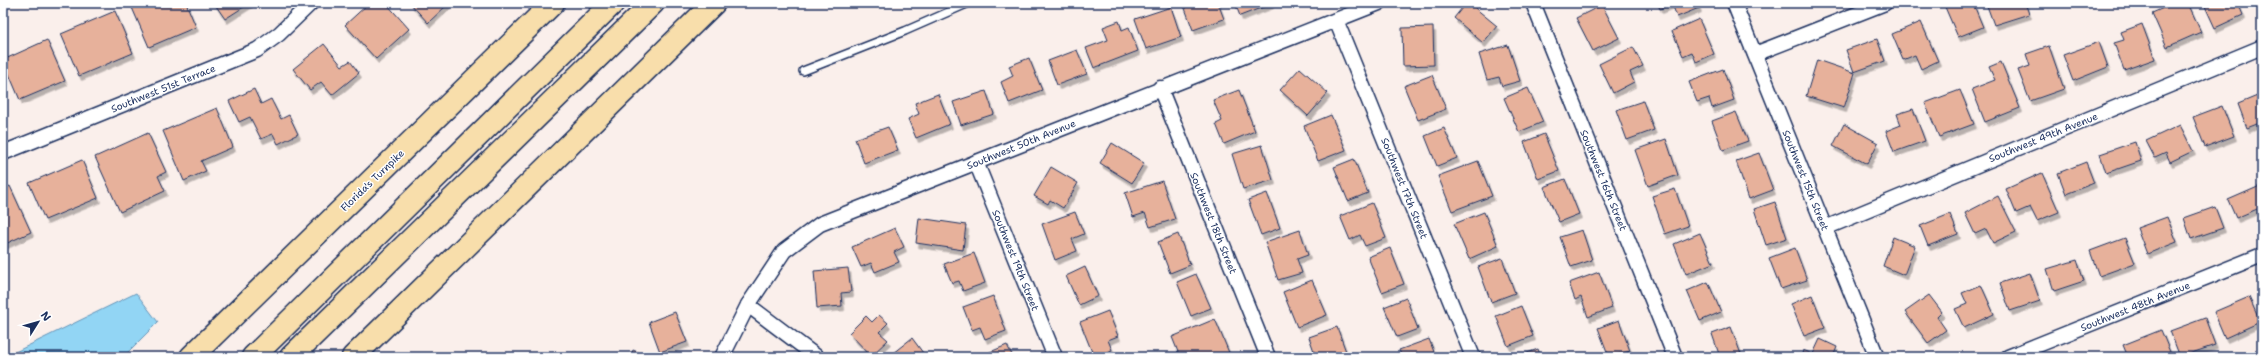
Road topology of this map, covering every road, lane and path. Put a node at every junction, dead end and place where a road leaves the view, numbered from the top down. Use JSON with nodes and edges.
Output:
{"nodes":[{"id":1,"x":311,"y":3,"type":"edge"},
{"id":2,"x":553,"y":3,"type":"edge"},
{"id":3,"x":613,"y":3,"type":"edge"},
{"id":4,"x":653,"y":3,"type":"edge"},
{"id":5,"x":714,"y":3,"type":"edge"},
{"id":6,"x":969,"y":3,"type":"edge"},
{"id":7,"x":1379,"y":3,"type":"edge"},
{"id":8,"x":1533,"y":3,"type":"edge"},
{"id":9,"x":1734,"y":3,"type":"edge"},
{"id":10,"x":1885,"y":3,"type":"edge"},
{"id":11,"x":1336,"y":20,"type":"junction"},
{"id":12,"x":2262,"y":47,"type":"edge"},
{"id":13,"x":1755,"y":54,"type":"junction"},
{"id":14,"x":803,"y":71,"type":"dead end"},
{"id":15,"x":1160,"y":88,"type":"junction"},
{"id":16,"x":3,"y":153,"type":"edge"},
{"id":17,"x":976,"y":162,"type":"junction"},
{"id":18,"x":1825,"y":228,"type":"junction"},
{"id":19,"x":2262,"y":255,"type":"edge"},
{"id":20,"x":748,"y":305,"type":"junction"},
{"id":21,"x":191,"y":357,"type":"edge"},
{"id":22,"x":253,"y":357,"type":"edge"},
{"id":23,"x":291,"y":357,"type":"edge"},
{"id":24,"x":353,"y":357,"type":"edge"},
{"id":25,"x":722,"y":357,"type":"edge"},
{"id":26,"x":817,"y":357,"type":"edge"},
{"id":27,"x":1055,"y":357,"type":"edge"},
{"id":28,"x":1268,"y":357,"type":"edge"},
{"id":29,"x":1473,"y":357,"type":"edge"},
{"id":30,"x":1675,"y":357,"type":"edge"},
{"id":31,"x":1877,"y":357,"type":"edge"},
{"id":32,"x":2008,"y":357,"type":"edge"}],
"edges":[{"from":1,"to":16,"type":"street","name":"Southwest 51st Terrace"},
{"from":2,"to":21,"type":"highway","name":"Florida's Turnpike"},
{"from":3,"to":22,"type":"highway"},
{"from":4,"to":23,"type":"highway"},
{"from":5,"to":24,"type":"highway"},
{"from":6,"to":14,"type":"lane"},
{"from":7,"to":11,"type":"street","name":"Southwest 50th Avenue"},
{"from":8,"to":30,"type":"street","name":"Southwest 16th Street"},
{"from":9,"to":13,"type":"street","name":"Southwest 15th Street"},
{"from":10,"to":13,"type":"street"},
{"from":11,"to":15,"type":"street","name":"Southwest 50th Avenue"},
{"from":11,"to":29,"type":"street","name":"Southwest 17th Street"},
{"from":12,"to":18,"type":"street","name":"Southwest 49th Avenue"},
{"from":13,"to":18,"type":"street","name":"Southwest 15th Street"},
{"from":15,"to":17,"type":"street","name":"Southwest 50th Avenue"},
{"from":15,"to":28,"type":"street","name":"Southwest 18th Street"},
{"from":17,"to":20,"type":"street","name":"Southwest 50th Avenue"},
{"from":17,"to":27,"type":"street","name":"Southwest 19th Street"},
{"from":18,"to":31,"type":"street","name":"Southwest 15th Street"},
{"from":19,"to":32,"type":"street","name":"Southwest 48th Avenue"},
{"from":20,"to":25,"type":"street","name":"Southwest 50th Avenue"},
{"from":20,"to":26,"type":"street"}]}
